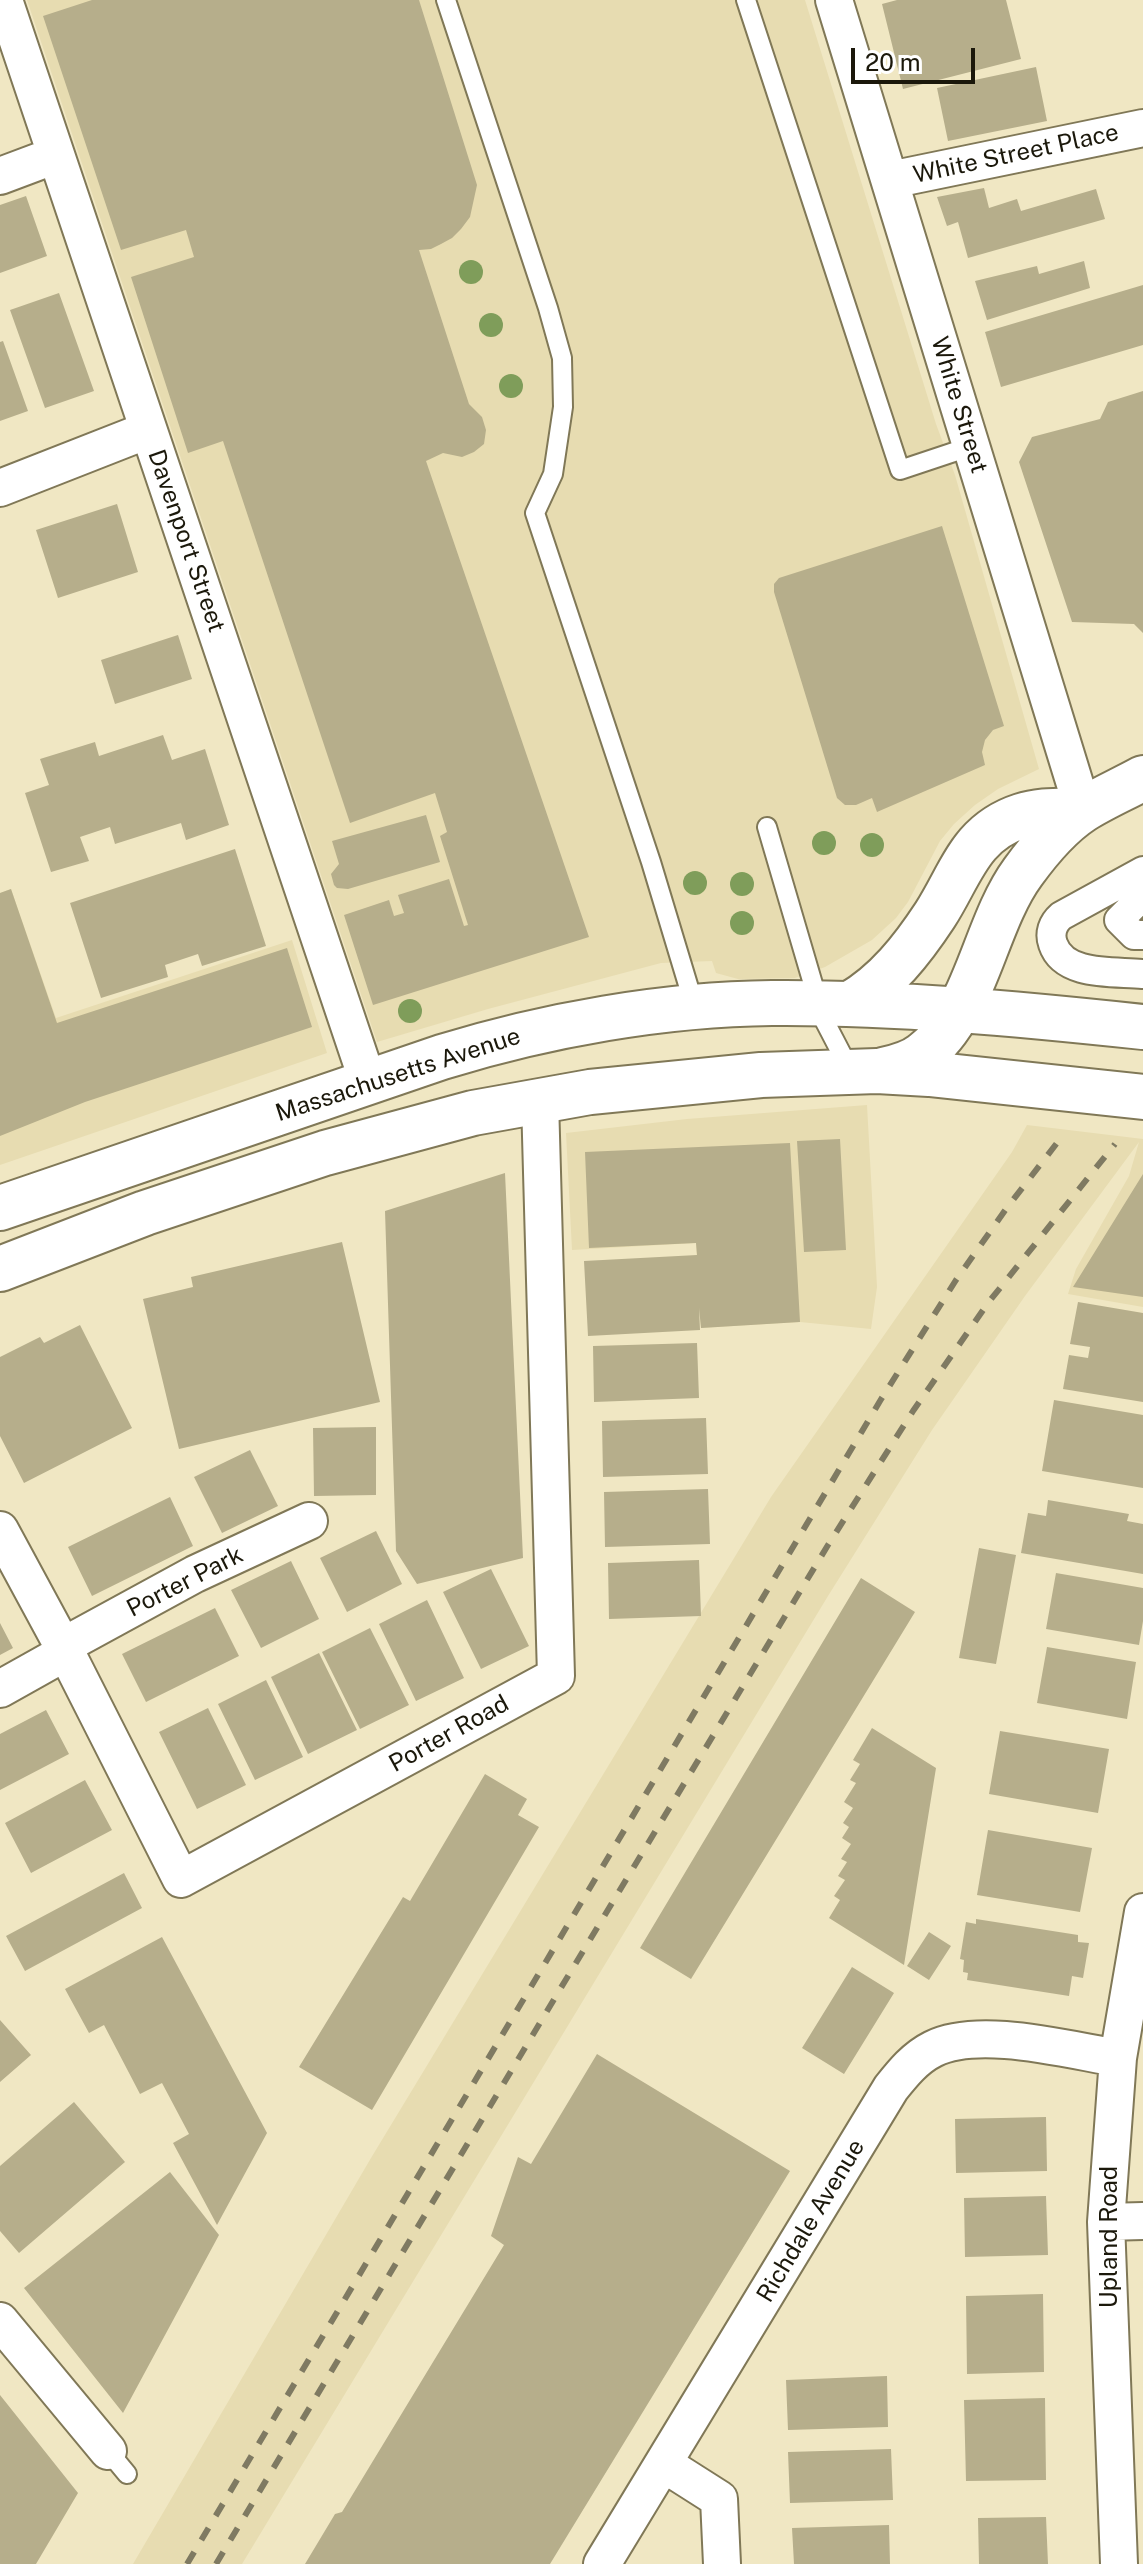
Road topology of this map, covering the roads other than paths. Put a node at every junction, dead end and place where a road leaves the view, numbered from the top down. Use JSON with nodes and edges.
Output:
{"nodes":[{"id":1,"x":4,"y":0,"type":"edge"},
{"id":2,"x":446,"y":0,"type":"edge"},
{"id":3,"x":746,"y":0,"type":"edge"},
{"id":4,"x":834,"y":0,"type":"edge"},
{"id":5,"x":1143,"y":128,"type":"edge"},
{"id":6,"x":56,"y":155,"type":"junction"},
{"id":7,"x":0,"y":176,"type":"edge"},
{"id":8,"x":890,"y":180,"type":"junction"},
{"id":9,"x":148,"y":430,"type":"junction"},
{"id":10,"x":970,"y":438,"type":"junction"},
{"id":11,"x":0,"y":488,"type":"edge"},
{"id":12,"x":1143,"y":778,"type":"edge"},
{"id":13,"x":1083,"y":810,"type":"junction"},
{"id":14,"x":767,"y":827,"type":"dead end"},
{"id":15,"x":1143,"y":871,"type":"edge"},
{"id":16,"x":1143,"y":896,"type":"edge"},
{"id":17,"x":1143,"y":935,"type":"edge"},
{"id":18,"x":1143,"y":974,"type":"edge"},
{"id":19,"x":834,"y":1004,"type":"junction"},
{"id":20,"x":695,"y":1008,"type":"junction"},
{"id":21,"x":959,"y":1009,"type":"junction"},
{"id":22,"x":1143,"y":1027,"type":"edge"},
{"id":23,"x":864,"y":1071,"type":"junction"},
{"id":24,"x":368,"y":1082,"type":"junction"},
{"id":25,"x":1143,"y":1097,"type":"edge"},
{"id":26,"x":540,"y":1100,"type":"junction"},
{"id":27,"x":0,"y":1208,"type":"edge"},
{"id":28,"x":0,"y":1269,"type":"edge"},
{"id":29,"x":309,"y":1521,"type":"dead end"},
{"id":30,"x":0,"y":1530,"type":"edge"},
{"id":31,"x":64,"y":1649,"type":"junction"},
{"id":32,"x":0,"y":1689,"type":"edge"},
{"id":33,"x":1143,"y":1912,"type":"edge"},
{"id":34,"x":1118,"y":2058,"type":"junction"},
{"id":35,"x":1143,"y":2221,"type":"edge"},
{"id":36,"x":1106,"y":2222,"type":"junction"},
{"id":37,"x":0,"y":2321,"type":"edge"},
{"id":38,"x":118,"y":2463,"type":"dead end"},
{"id":39,"x":664,"y":2464,"type":"junction"},
{"id":40,"x":602,"y":2564,"type":"edge"},
{"id":41,"x":722,"y":2564,"type":"edge"},
{"id":42,"x":1119,"y":2564,"type":"edge"}],
"edges":[{"from":1,"to":6,"type":"street","name":"Davenport Street"},
{"from":2,"to":20,"type":"lane"},
{"from":3,"to":10,"type":"lane"},
{"from":4,"to":8,"type":"street","name":"White Street"},
{"from":5,"to":8,"type":"street","name":"White Street Place"},
{"from":6,"to":7,"type":"street"},
{"from":6,"to":9,"type":"street","name":"Davenport Street"},
{"from":8,"to":10,"type":"street","name":"White Street"},
{"from":9,"to":11,"type":"street"},
{"from":9,"to":24,"type":"street","name":"Davenport Street"},
{"from":10,"to":13,"type":"street","name":"White Street"},
{"from":12,"to":13,"type":"main road"},
{"from":13,"to":19,"type":"main road"},
{"from":13,"to":21,"type":"main road"},
{"from":14,"to":19,"type":"lane"},
{"from":15,"to":18,"type":"street"},
{"from":16,"to":17,"type":"street"},
{"from":19,"to":20,"type":"main road","name":"Massachusetts Avenue"},
{"from":19,"to":21,"type":"main road","name":"Massachusetts Avenue"},
{"from":19,"to":23,"type":"lane"},
{"from":20,"to":24,"type":"main road","name":"Massachusetts Avenue"},
{"from":21,"to":22,"type":"main road","name":"Massachusetts Avenue"},
{"from":21,"to":23,"type":"main road"},
{"from":23,"to":25,"type":"main road"},
{"from":23,"to":26,"type":"main road"},
{"from":24,"to":27,"type":"main road","name":"Massachusetts Avenue"},
{"from":26,"to":28,"type":"main road"},
{"from":26,"to":31,"type":"street","name":"Porter Road"},
{"from":29,"to":31,"type":"street","name":"Porter Park"},
{"from":30,"to":31,"type":"street","name":"Porter Road"},
{"from":31,"to":32,"type":"street","name":"Porter Park"},
{"from":33,"to":34,"type":"street","name":"Upland Road"},
{"from":34,"to":36,"type":"street","name":"Upland Road"},
{"from":34,"to":39,"type":"street","name":"Richdale Avenue"},
{"from":35,"to":36,"type":"street"},
{"from":36,"to":42,"type":"street","name":"Upland Road"},
{"from":37,"to":38,"type":"street"},
{"from":39,"to":40,"type":"street","name":"Richdale Avenue"},
{"from":39,"to":41,"type":"street"}]}
